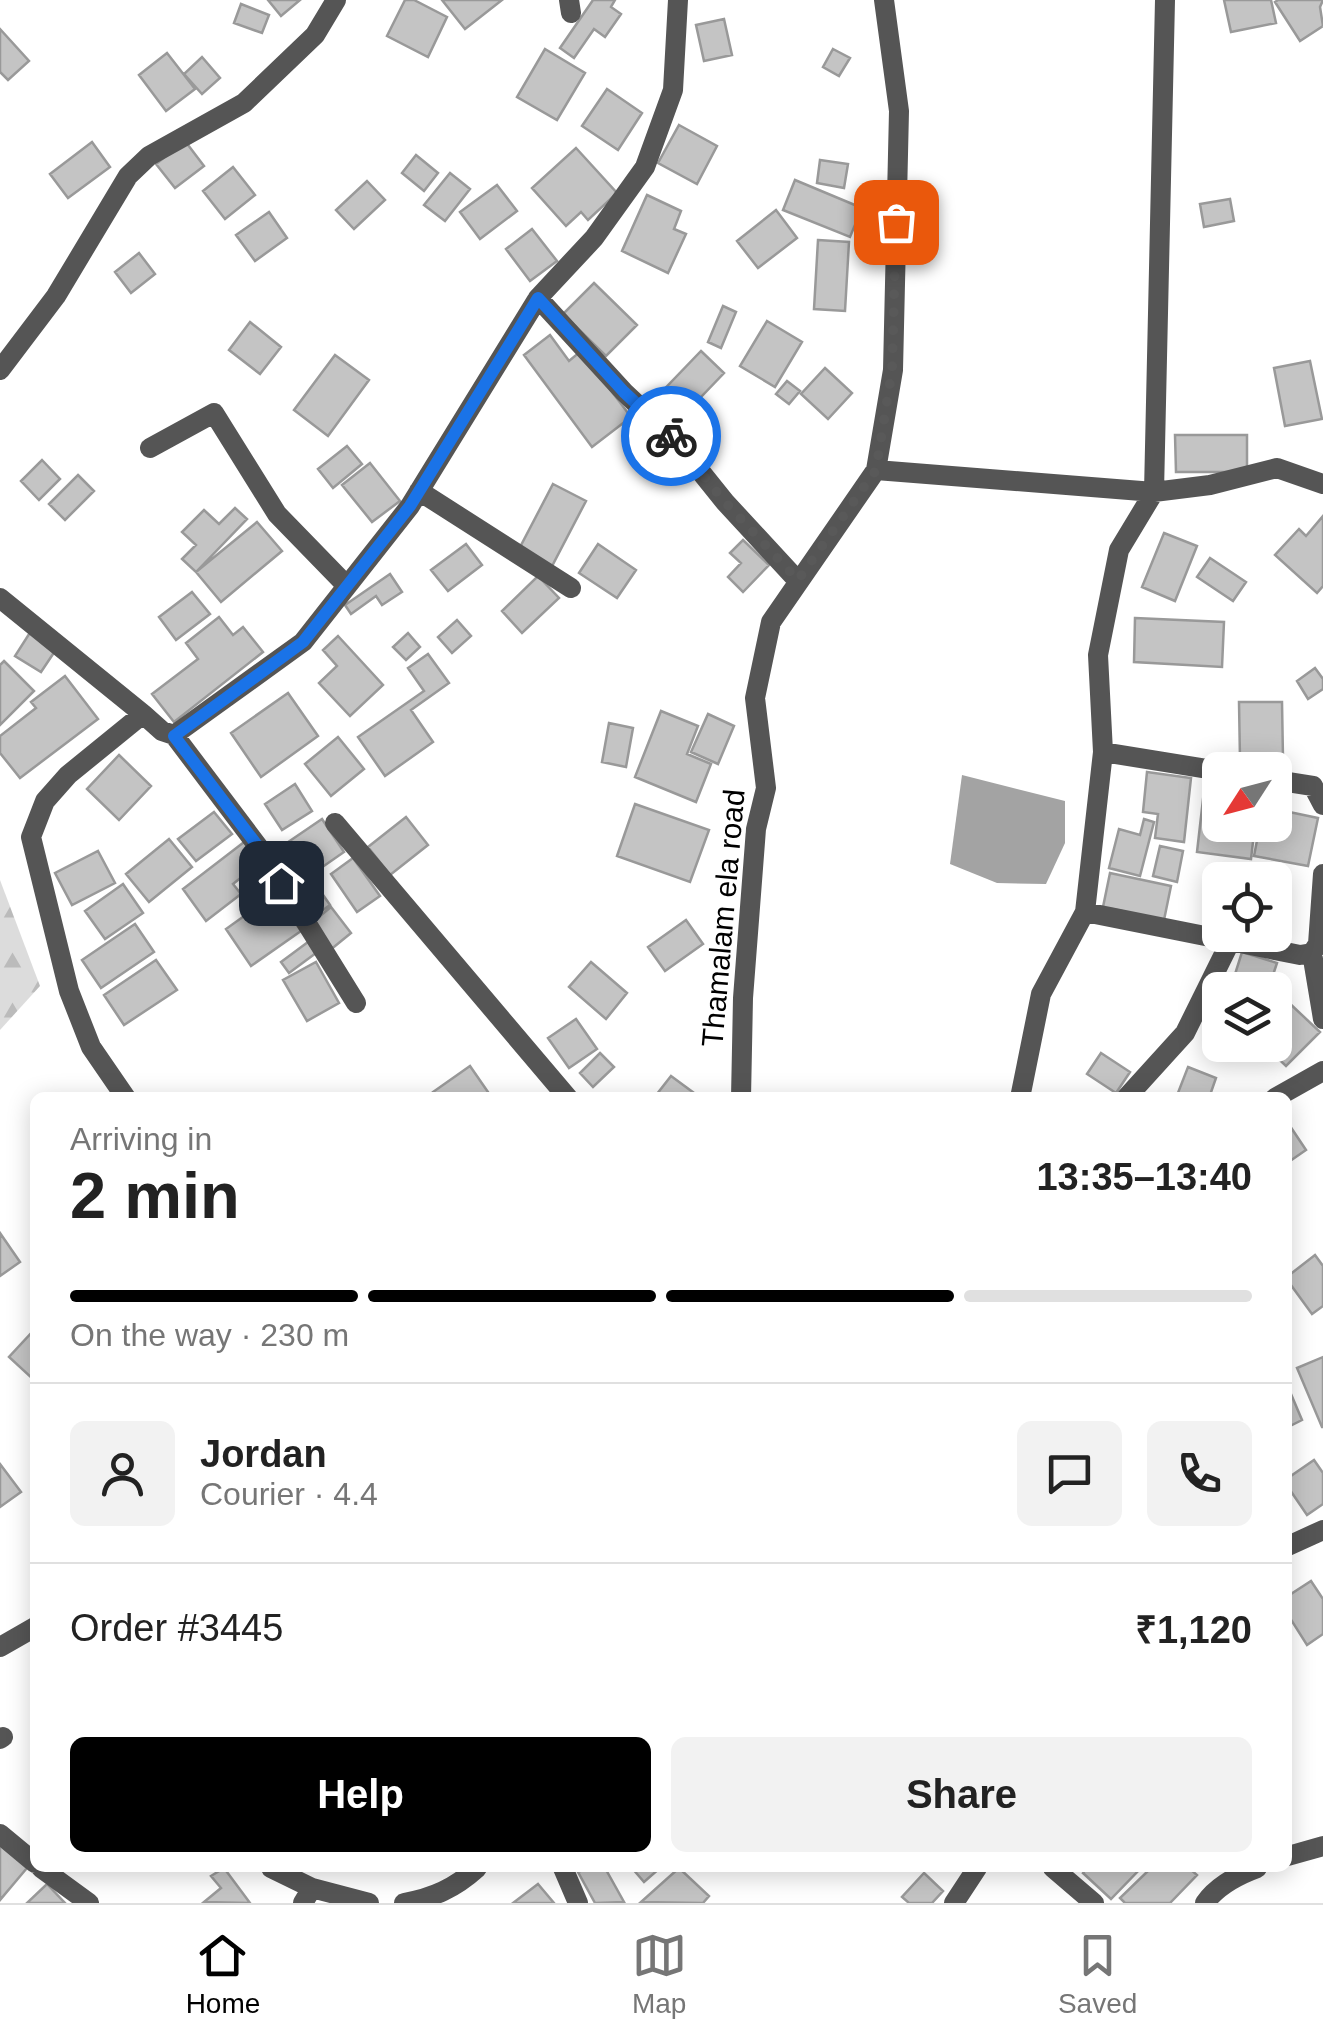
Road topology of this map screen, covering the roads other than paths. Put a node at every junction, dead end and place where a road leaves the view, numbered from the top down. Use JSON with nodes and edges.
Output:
{"nodes":[{"id":1,"x":336,"y":0,"type":"edge"},
{"id":2,"x":678,"y":0,"type":"edge"},
{"id":3,"x":884,"y":0,"type":"edge"},
{"id":4,"x":1165,"y":0,"type":"edge"},
{"id":5,"x":538,"y":298,"type":"junction"},
{"id":6,"x":0,"y":370,"type":"edge"},
{"id":7,"x":150,"y":448,"type":"dead end"},
{"id":8,"x":876,"y":470,"type":"junction"},
{"id":9,"x":1323,"y":484,"type":"edge"},
{"id":10,"x":419,"y":491,"type":"junction"},
{"id":11,"x":1154,"y":492,"type":"junction"},
{"id":12,"x":798,"y":580,"type":"junction"},
{"id":13,"x":346,"y":585,"type":"junction"},
{"id":14,"x":570,"y":588,"type":"dead end"},
{"id":15,"x":0,"y":598,"type":"edge"},
{"id":16,"x":143,"y":714,"type":"junction"},
{"id":17,"x":174,"y":736,"type":"junction"},
{"id":18,"x":1103,"y":752,"type":"junction"},
{"id":19,"x":1202,"y":768,"type":"edge"},
{"id":20,"x":1292,"y":783,"type":"edge"},
{"id":21,"x":1323,"y":806,"type":"edge"},
{"id":22,"x":335,"y":823,"type":"dead end"},
{"id":23,"x":1323,"y":874,"type":"edge"},
{"id":24,"x":1084,"y":912,"type":"junction"},
{"id":25,"x":1202,"y":934,"type":"edge"},
{"id":26,"x":1225,"y":952,"type":"edge"},
{"id":27,"x":1286,"y":952,"type":"edge"},
{"id":28,"x":1312,"y":953,"type":"junction"},
{"id":29,"x":356,"y":1004,"type":"dead end"},
{"id":30,"x":1323,"y":1020,"type":"edge"},
{"id":31,"x":1323,"y":1071,"type":"edge"},
{"id":32,"x":122,"y":1092,"type":"edge"},
{"id":33,"x":563,"y":1092,"type":"edge"},
{"id":34,"x":741,"y":1092,"type":"edge"},
{"id":35,"x":1021,"y":1092,"type":"edge"},
{"id":36,"x":1132,"y":1092,"type":"edge"},
{"id":37,"x":1286,"y":1092,"type":"edge"},
{"id":38,"x":1323,"y":1530,"type":"edge"},
{"id":39,"x":1292,"y":1544,"type":"edge"},
{"id":40,"x":30,"y":1630,"type":"edge"},
{"id":41,"x":0,"y":1648,"type":"edge"},
{"id":42,"x":0,"y":1834,"type":"edge"},
{"id":43,"x":1323,"y":1846,"type":"edge"},
{"id":44,"x":1292,"y":1855,"type":"edge"},
{"id":45,"x":30,"y":1858,"type":"edge"},
{"id":46,"x":48,"y":1872,"type":"edge"},
{"id":47,"x":276,"y":1872,"type":"edge"},
{"id":48,"x":472,"y":1872,"type":"edge"},
{"id":49,"x":565,"y":1872,"type":"edge"},
{"id":50,"x":974,"y":1872,"type":"edge"},
{"id":51,"x":1058,"y":1872,"type":"edge"},
{"id":52,"x":1246,"y":1872,"type":"edge"},
{"id":53,"x":308,"y":1895,"type":"edge"},
{"id":54,"x":90,"y":1903,"type":"edge"},
{"id":55,"x":369,"y":1903,"type":"edge"},
{"id":56,"x":404,"y":1903,"type":"edge"},
{"id":57,"x":578,"y":1903,"type":"edge"},
{"id":58,"x":954,"y":1903,"type":"edge"},
{"id":59,"x":1094,"y":1903,"type":"edge"},
{"id":60,"x":1205,"y":1903,"type":"edge"}],
"edges":[{"from":1,"to":6,"type":"street"},
{"from":2,"to":5,"type":"street"},
{"from":3,"to":8,"type":"street","name":"Thamalam ela road"},
{"from":4,"to":11,"type":"street"},
{"from":5,"to":10,"type":"street"},
{"from":5,"to":12,"type":"street"},
{"from":7,"to":13,"type":"street"},
{"from":8,"to":11,"type":"street"},
{"from":8,"to":12,"type":"street","name":"Thamalam ela road"},
{"from":9,"to":11,"type":"street"},
{"from":10,"to":13,"type":"street"},
{"from":10,"to":14,"type":"street"},
{"from":11,"to":18,"type":"street"},
{"from":12,"to":34,"type":"street","name":"Thamalam ela road"},
{"from":13,"to":17,"type":"street"},
{"from":15,"to":16,"type":"street"},
{"from":16,"to":17,"type":"street"},
{"from":16,"to":32,"type":"street"},
{"from":17,"to":29,"type":"street"},
{"from":18,"to":19,"type":"street"},
{"from":18,"to":24,"type":"street"},
{"from":20,"to":21,"type":"street"},
{"from":22,"to":33,"type":"street"},
{"from":23,"to":28,"type":"street"},
{"from":24,"to":25,"type":"street"},
{"from":24,"to":35,"type":"street"},
{"from":26,"to":36,"type":"street"},
{"from":27,"to":28,"type":"street"},
{"from":28,"to":30,"type":"street"},
{"from":31,"to":37,"type":"street"},
{"from":38,"to":39,"type":"street"},
{"from":40,"to":41,"type":"street"},
{"from":42,"to":45,"type":"street"},
{"from":43,"to":44,"type":"street"},
{"from":46,"to":54,"type":"street"},
{"from":47,"to":53,"type":"street"},
{"from":48,"to":56,"type":"street"},
{"from":49,"to":57,"type":"street"},
{"from":50,"to":58,"type":"street"},
{"from":51,"to":59,"type":"street"},
{"from":52,"to":60,"type":"street"},
{"from":53,"to":55,"type":"street"}]}
